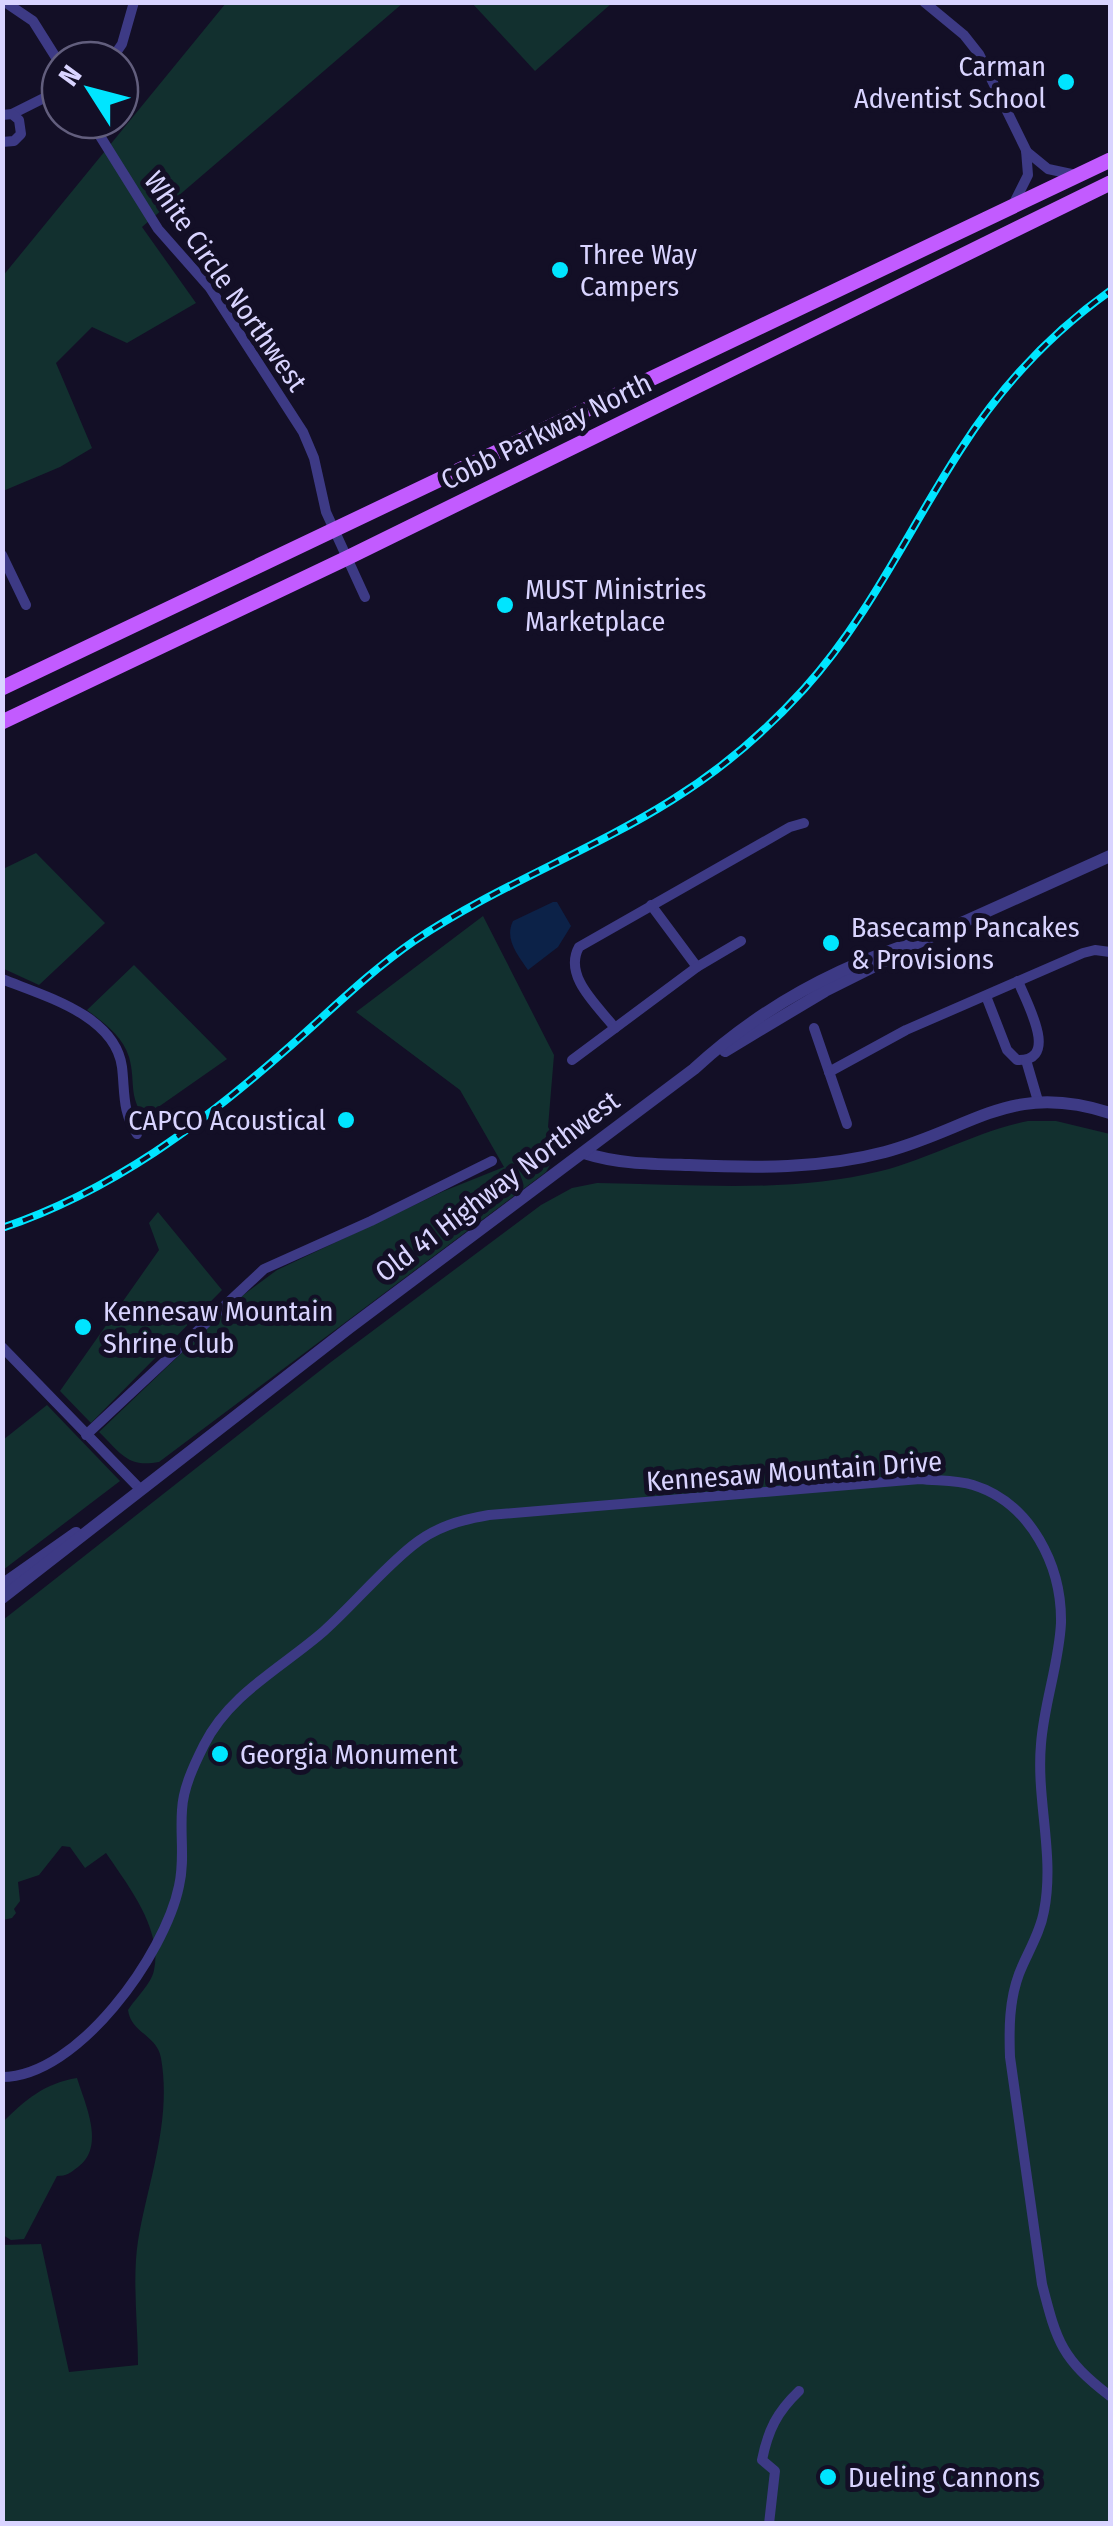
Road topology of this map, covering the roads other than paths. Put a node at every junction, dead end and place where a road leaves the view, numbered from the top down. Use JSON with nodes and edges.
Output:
{"nodes":[{"id":1,"x":5,"y":2,"type":"edge"},
{"id":2,"x":134,"y":2,"type":"edge"},
{"id":3,"x":924,"y":2,"type":"edge"},
{"id":4,"x":45,"y":40,"type":"edge"},
{"id":5,"x":123,"y":40,"type":"edge"},
{"id":6,"x":40,"y":99,"type":"edge"},
{"id":7,"x":7,"y":114,"type":"edge"},
{"id":8,"x":102,"y":140,"type":"edge"},
{"id":9,"x":3,"y":142,"type":"edge"},
{"id":10,"x":1026,"y":150,"type":"junction"},
{"id":11,"x":4,"y":156,"type":"edge"},
{"id":12,"x":1110,"y":160,"type":"edge"},
{"id":13,"x":1080,"y":175,"type":"junction"},
{"id":14,"x":1110,"y":183,"type":"edge"},
{"id":15,"x":1010,"y":209,"type":"junction"},
{"id":16,"x":334,"y":529,"type":"junction"},
{"id":17,"x":2,"y":554,"type":"edge"},
{"id":18,"x":347,"y":558,"type":"junction"},
{"id":19,"x":8,"y":579,"type":"edge"},
{"id":20,"x":364,"y":597,"type":"dead end"},
{"id":21,"x":26,"y":605,"type":"dead end"},
{"id":22,"x":2,"y":688,"type":"edge"},
{"id":23,"x":2,"y":722,"type":"edge"},
{"id":24,"x":804,"y":823,"type":"dead end"},
{"id":25,"x":1110,"y":856,"type":"edge"},
{"id":26,"x":650,"y":905,"type":"junction"},
{"id":27,"x":740,"y":941,"type":"dead end"},
{"id":28,"x":1109,"y":954,"type":"edge"},
{"id":29,"x":697,"y":967,"type":"junction"},
{"id":30,"x":2,"y":979,"type":"edge"},
{"id":31,"x":1018,"y":982,"type":"junction"},
{"id":32,"x":986,"y":996,"type":"junction"},
{"id":33,"x":614,"y":1028,"type":"junction"},
{"id":34,"x":814,"y":1028,"type":"dead end"},
{"id":35,"x":572,"y":1060,"type":"dead end"},
{"id":36,"x":1026,"y":1060,"type":"junction"},
{"id":37,"x":830,"y":1072,"type":"junction"},
{"id":38,"x":1038,"y":1101,"type":"junction"},
{"id":39,"x":1110,"y":1114,"type":"edge"},
{"id":40,"x":847,"y":1124,"type":"dead end"},
{"id":41,"x":136,"y":1134,"type":"dead end"},
{"id":42,"x":584,"y":1153,"type":"junction"},
{"id":43,"x":492,"y":1161,"type":"dead end"},
{"id":44,"x":2,"y":1347,"type":"edge"},
{"id":45,"x":86,"y":1434,"type":"junction"},
{"id":46,"x":140,"y":1490,"type":"junction"},
{"id":47,"x":2,"y":1585,"type":"edge"},
{"id":48,"x":2,"y":1598,"type":"edge"},
{"id":49,"x":2,"y":2077,"type":"edge"},
{"id":50,"x":799,"y":2391,"type":"dead end"},
{"id":51,"x":1110,"y":2396,"type":"edge"},
{"id":52,"x":769,"y":2524,"type":"edge"}],
"edges":[{"from":1,"to":4,"type":"street"},
{"from":2,"to":5,"type":"street"},
{"from":3,"to":10,"type":"street"},
{"from":6,"to":7,"type":"street"},
{"from":7,"to":9,"type":"street"},
{"from":8,"to":16,"type":"street","name":"White Circle Northwest"},
{"from":9,"to":11,"type":"street"},
{"from":10,"to":13,"type":"street"},
{"from":10,"to":15,"type":"street"},
{"from":12,"to":13,"type":"main road","name":"Cobb Parkway North"},
{"from":13,"to":15,"type":"main road","name":"Cobb Parkway North"},
{"from":14,"to":18,"type":"main road","name":"Cobb Parkway North"},
{"from":15,"to":16,"type":"main road","name":"Cobb Parkway North"},
{"from":16,"to":18,"type":"street","name":"White Circle Northwest"},
{"from":16,"to":22,"type":"main road","name":"Cobb Parkway North"},
{"from":17,"to":19,"type":"street"},
{"from":18,"to":20,"type":"street","name":"White Circle Northwest"},
{"from":18,"to":23,"type":"main road","name":"Cobb Parkway North"},
{"from":19,"to":21,"type":"street"},
{"from":24,"to":26,"type":"street"},
{"from":25,"to":42,"type":"street","name":"Old 41 Highway Northwest"},
{"from":26,"to":29,"type":"street"},
{"from":26,"to":33,"type":"street"},
{"from":27,"to":29,"type":"street"},
{"from":28,"to":31,"type":"street"},
{"from":29,"to":33,"type":"street"},
{"from":30,"to":41,"type":"street"},
{"from":31,"to":32,"type":"street"},
{"from":31,"to":36,"type":"street"},
{"from":32,"to":36,"type":"street"},
{"from":32,"to":37,"type":"street"},
{"from":33,"to":35,"type":"street"},
{"from":34,"to":37,"type":"street"},
{"from":36,"to":38,"type":"street"},
{"from":37,"to":40,"type":"street"},
{"from":38,"to":39,"type":"street"},
{"from":38,"to":42,"type":"street"},
{"from":42,"to":46,"type":"street","name":"Old 41 Highway Northwest"},
{"from":43,"to":45,"type":"street"},
{"from":44,"to":45,"type":"street"},
{"from":45,"to":46,"type":"street"},
{"from":46,"to":47,"type":"street","name":"Old 41 Highway Northwest"},
{"from":46,"to":48,"type":"street","name":"Old 41 Highway Northwest"},
{"from":49,"to":51,"type":"street","name":"Kennesaw Mountain Drive"},
{"from":50,"to":52,"type":"street"}]}
